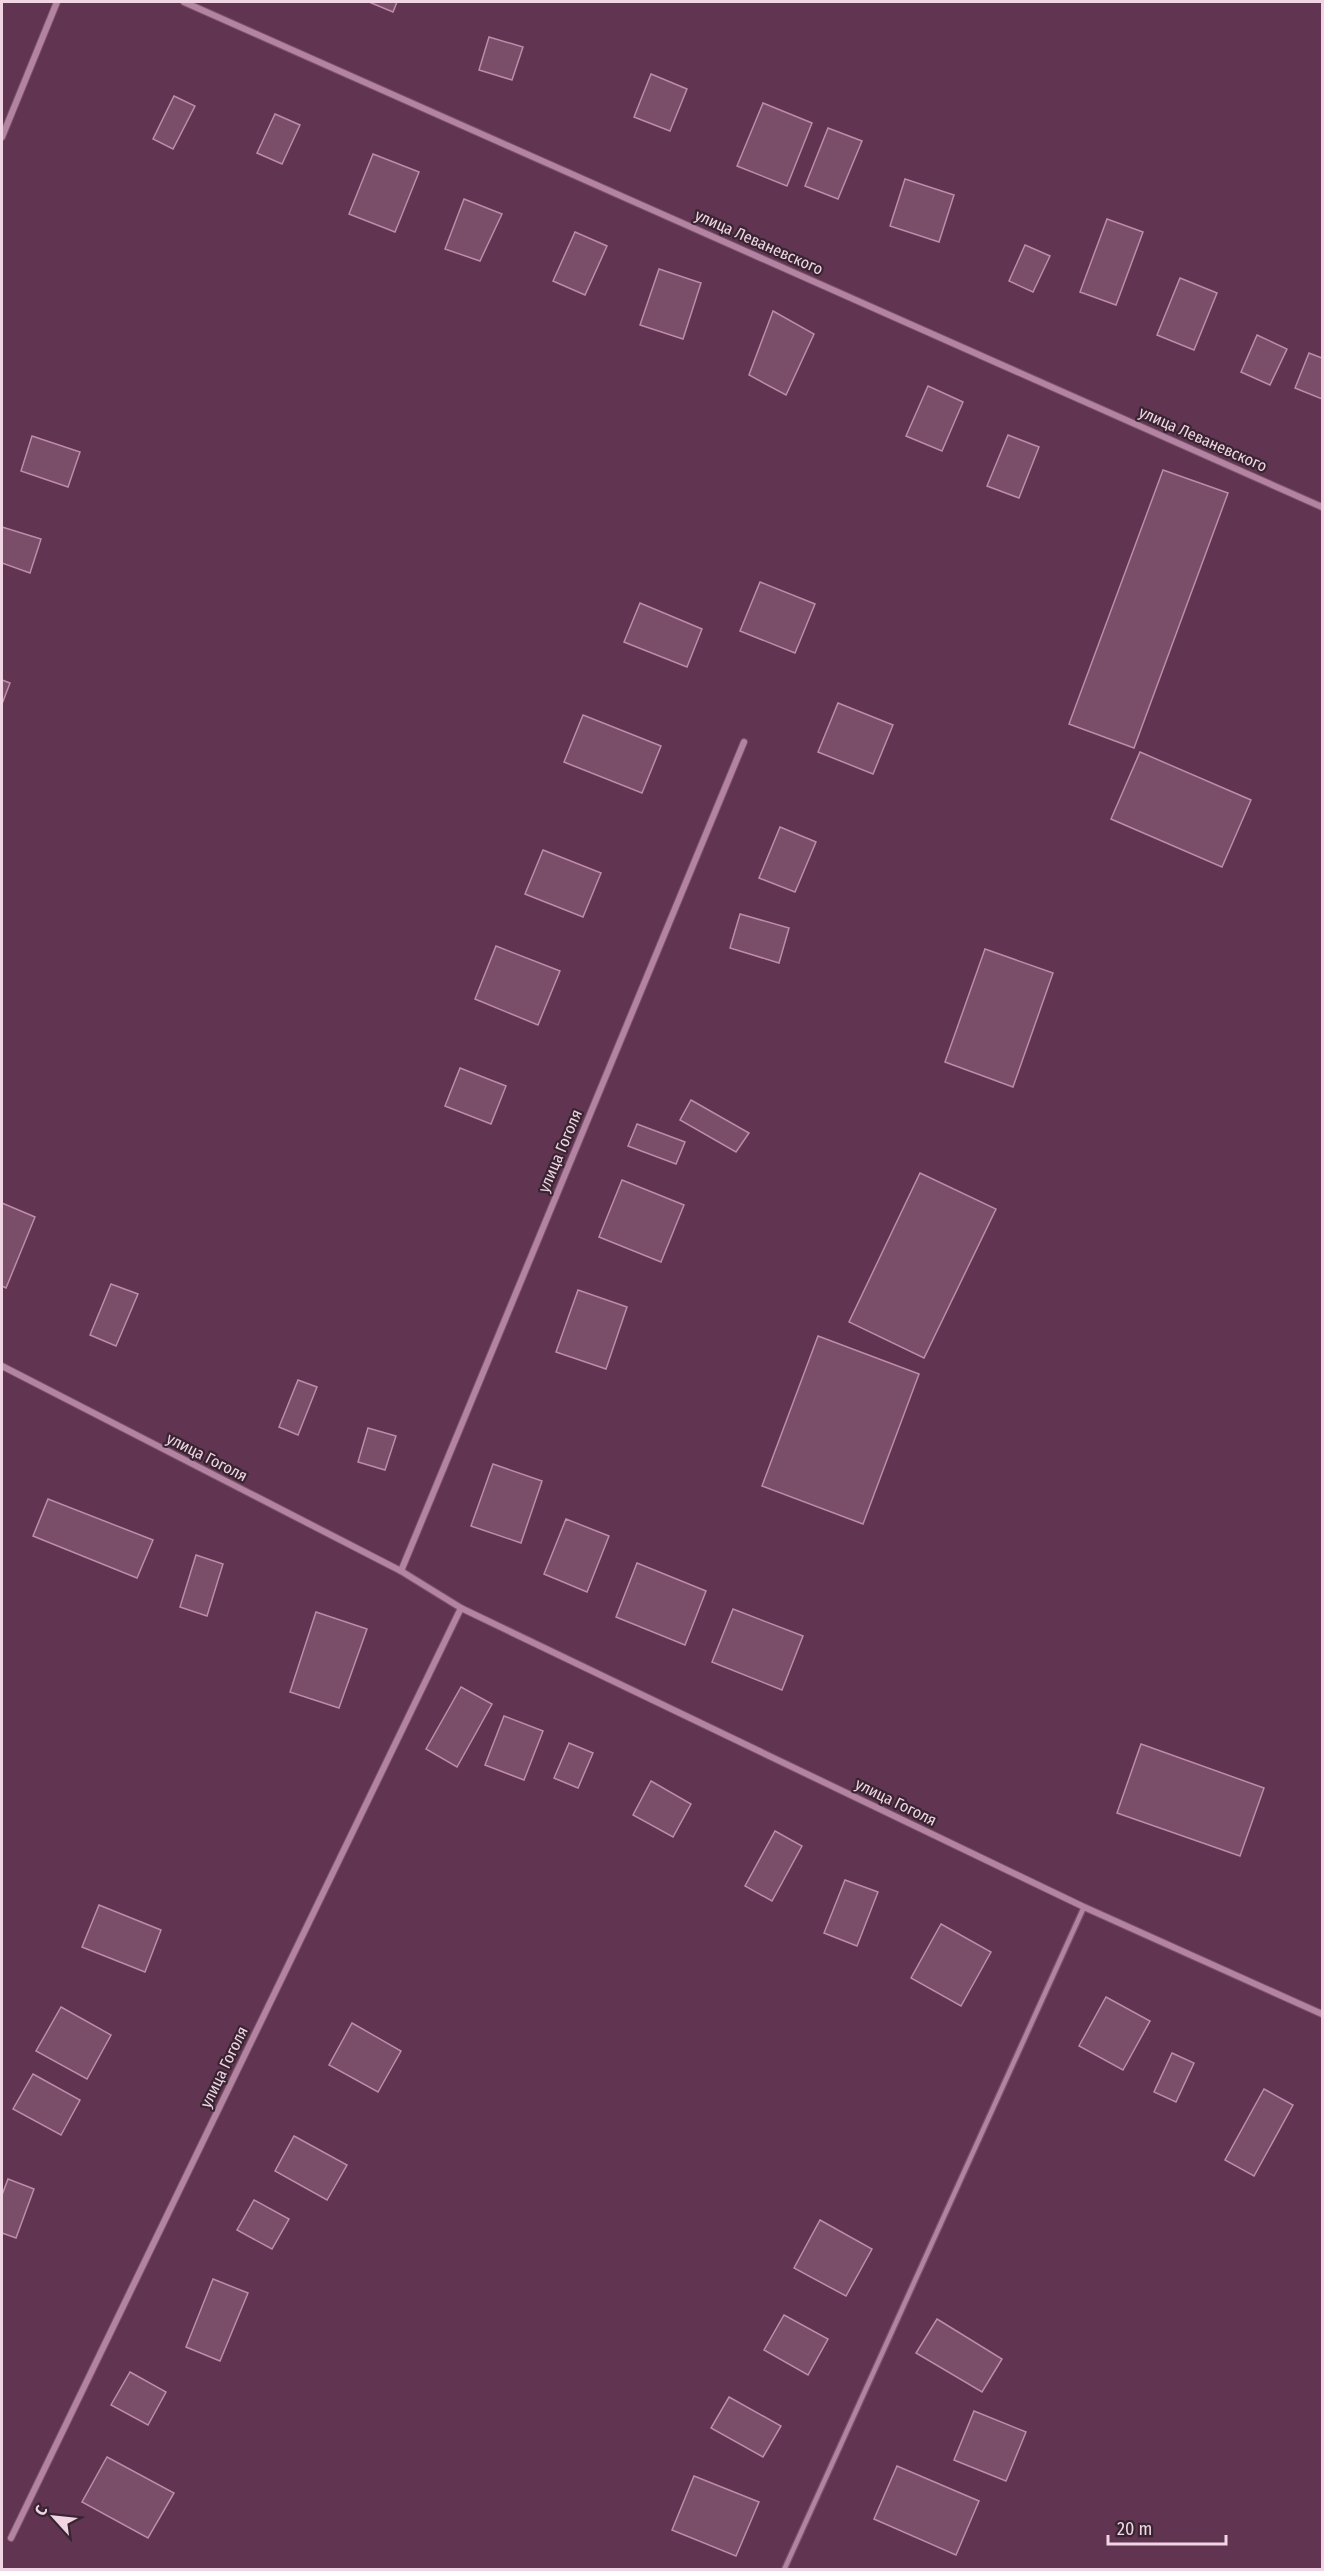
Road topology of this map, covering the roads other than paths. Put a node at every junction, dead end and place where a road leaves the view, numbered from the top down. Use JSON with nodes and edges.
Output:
{"nodes":[{"id":1,"x":57,"y":2,"type":"edge"},
{"id":2,"x":184,"y":2,"type":"edge"},
{"id":3,"x":2,"y":137,"type":"edge"},
{"id":4,"x":1323,"y":507,"type":"edge"},
{"id":5,"x":744,"y":742,"type":"dead end"},
{"id":6,"x":2,"y":1366,"type":"edge"},
{"id":7,"x":400,"y":1571,"type":"junction"},
{"id":8,"x":461,"y":1608,"type":"junction"},
{"id":9,"x":1084,"y":1907,"type":"junction"},
{"id":10,"x":1323,"y":2014,"type":"edge"},
{"id":11,"x":11,"y":2538,"type":"dead end"},
{"id":12,"x":784,"y":2570,"type":"edge"}],
"edges":[{"from":1,"to":3,"type":"street"},
{"from":2,"to":4,"type":"street","name":"улица Леваневского"},
{"from":5,"to":7,"type":"street","name":"улица Гоголя"},
{"from":6,"to":7,"type":"street","name":"улица Гоголя"},
{"from":7,"to":8,"type":"street","name":"улица Гоголя"},
{"from":8,"to":9,"type":"street","name":"улица Гоголя"},
{"from":8,"to":11,"type":"street","name":"улица Гоголя"},
{"from":9,"to":10,"type":"street","name":"улица Гоголя"},
{"from":9,"to":12,"type":"lane"}]}
